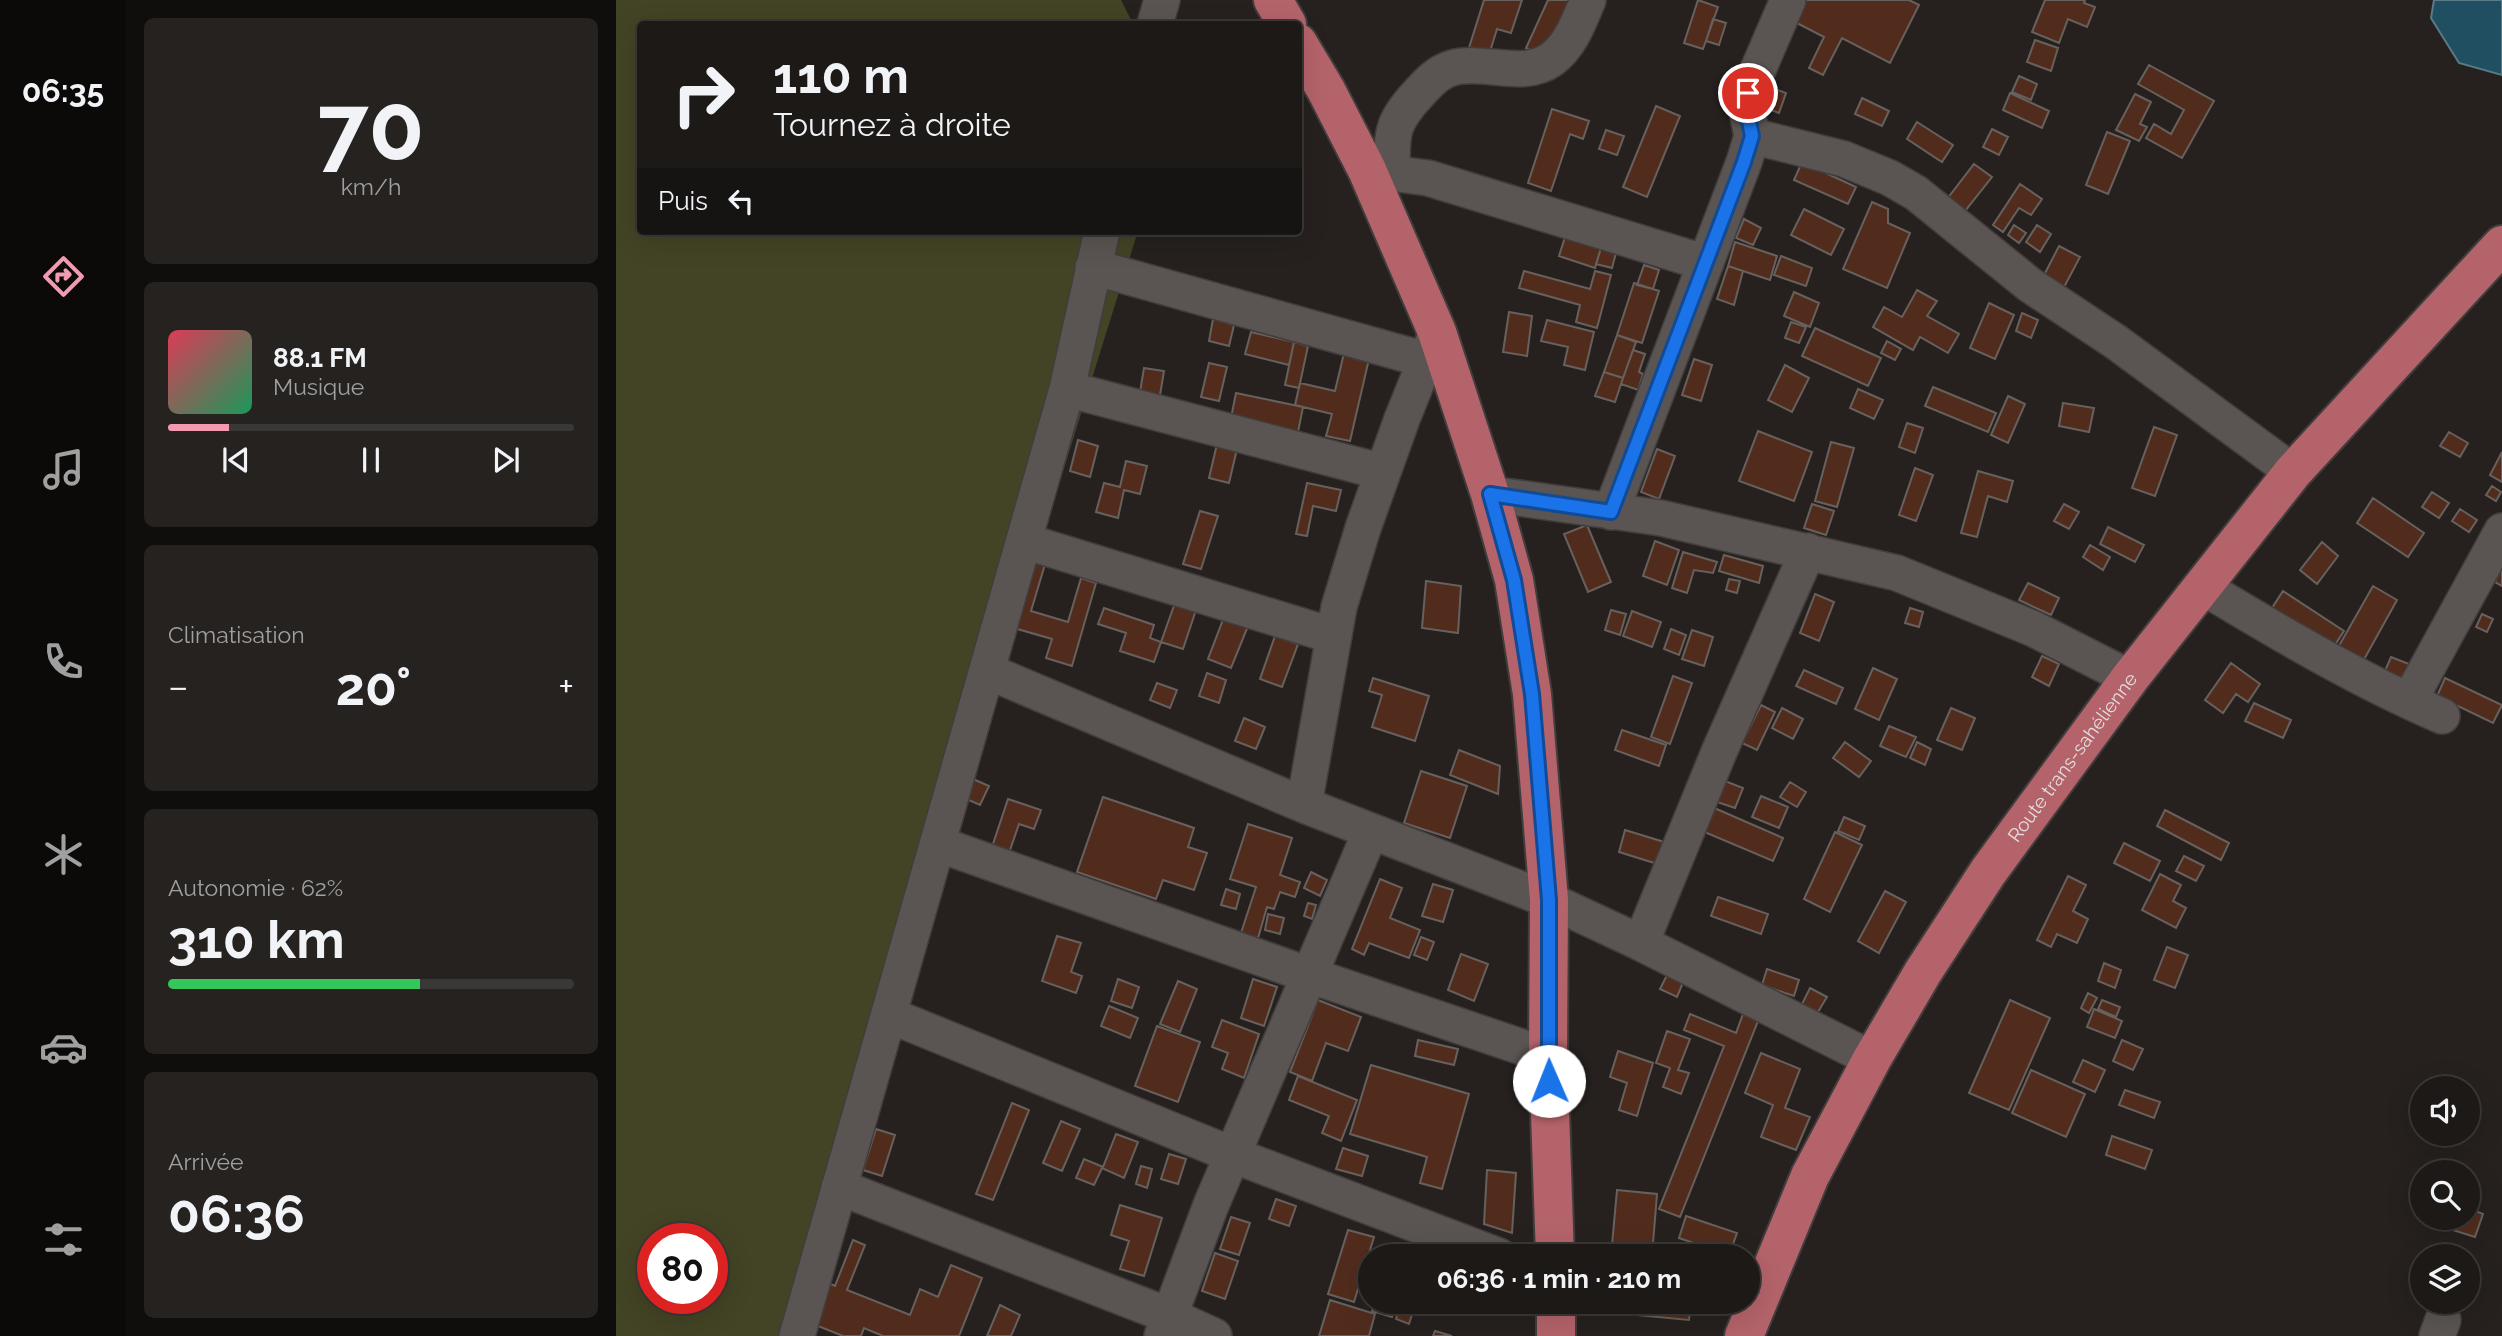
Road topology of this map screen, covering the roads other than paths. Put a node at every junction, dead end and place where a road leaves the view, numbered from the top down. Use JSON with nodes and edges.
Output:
{"nodes":[{"id":1,"x":1162,"y":0,"type":"edge"},
{"id":2,"x":1273,"y":0,"type":"edge"},
{"id":3,"x":1588,"y":0,"type":"edge"},
{"id":4,"x":1788,"y":0,"type":"edge"},
{"id":5,"x":1156,"y":21,"type":"edge"},
{"id":6,"x":1285,"y":21,"type":"edge"},
{"id":7,"x":1302,"y":50,"type":"edge"},
{"id":8,"x":1752,"y":136,"type":"junction"},
{"id":9,"x":1379,"y":171,"type":"junction"},
{"id":10,"x":1101,"y":235,"type":"edge"},
{"id":11,"x":2502,"y":245,"type":"edge"},
{"id":12,"x":1706,"y":263,"type":"junction"},
{"id":13,"x":1093,"y":267,"type":"junction"},
{"id":14,"x":1431,"y":346,"type":"junction"},
{"id":15,"x":1067,"y":389,"type":"junction"},
{"id":16,"x":1383,"y":472,"type":"junction"},
{"id":17,"x":2293,"y":472,"type":"junction"},
{"id":18,"x":1490,"y":494,"type":"junction"},
{"id":19,"x":1611,"y":512,"type":"junction"},
{"id":20,"x":2502,"y":531,"type":"edge"},
{"id":21,"x":1024,"y":541,"type":"junction"},
{"id":22,"x":1808,"y":551,"type":"junction"},
{"id":23,"x":2203,"y":587,"type":"junction"},
{"id":24,"x":1334,"y":636,"type":"junction"},
{"id":25,"x":987,"y":671,"type":"junction"},
{"id":26,"x":2130,"y":678,"type":"junction"},
{"id":27,"x":2409,"y":701,"type":"junction"},
{"id":28,"x":2442,"y":716,"type":"dead end"},
{"id":29,"x":1304,"y":805,"type":"junction"},
{"id":30,"x":1371,"y":831,"type":"junction"},
{"id":31,"x":938,"y":844,"type":"junction"},
{"id":32,"x":1549,"y":900,"type":"junction"},
{"id":33,"x":1641,"y":943,"type":"junction"},
{"id":34,"x":1309,"y":975,"type":"junction"},
{"id":35,"x":889,"y":1015,"type":"junction"},
{"id":36,"x":1548,"y":1056,"type":"junction"},
{"id":37,"x":1872,"y":1059,"type":"junction"},
{"id":38,"x":1233,"y":1155,"type":"junction"},
{"id":39,"x":839,"y":1187,"type":"junction"},
{"id":40,"x":1467,"y":1244,"type":"edge"},
{"id":41,"x":1555,"y":1244,"type":"edge"},
{"id":42,"x":1556,"y":1314,"type":"edge"},
{"id":43,"x":1166,"y":1326,"type":"edge"},
{"id":44,"x":797,"y":1336,"type":"edge"},
{"id":45,"x":1214,"y":1336,"type":"edge"},
{"id":46,"x":1556,"y":1336,"type":"edge"},
{"id":47,"x":1744,"y":1336,"type":"edge"}],
"edges":[{"from":1,"to":5,"type":"street"},
{"from":2,"to":6,"type":"highway"},
{"from":3,"to":9,"type":"street"},
{"from":4,"to":8,"type":"street"},
{"from":7,"to":9,"type":"highway"},
{"from":8,"to":12,"type":"street"},
{"from":8,"to":17,"type":"street"},
{"from":9,"to":12,"type":"street"},
{"from":9,"to":14,"type":"highway"},
{"from":10,"to":13,"type":"street"},
{"from":11,"to":17,"type":"highway","name":"Route trans-sahélienne"},
{"from":12,"to":19,"type":"street"},
{"from":13,"to":14,"type":"street"},
{"from":13,"to":15,"type":"street"},
{"from":14,"to":16,"type":"street"},
{"from":14,"to":18,"type":"highway"},
{"from":15,"to":16,"type":"street"},
{"from":15,"to":21,"type":"street"},
{"from":16,"to":24,"type":"street"},
{"from":17,"to":23,"type":"highway","name":"Route trans-sahélienne"},
{"from":18,"to":19,"type":"street"},
{"from":18,"to":32,"type":"highway"},
{"from":19,"to":22,"type":"street"},
{"from":20,"to":27,"type":"street"},
{"from":21,"to":24,"type":"street"},
{"from":21,"to":25,"type":"street"},
{"from":22,"to":26,"type":"street"},
{"from":22,"to":33,"type":"street"},
{"from":23,"to":26,"type":"highway","name":"Route trans-sahélienne"},
{"from":23,"to":27,"type":"street"},
{"from":24,"to":29,"type":"street"},
{"from":25,"to":29,"type":"street"},
{"from":25,"to":31,"type":"street"},
{"from":26,"to":37,"type":"highway","name":"Route trans-sahélienne"},
{"from":27,"to":28,"type":"street"},
{"from":29,"to":30,"type":"street"},
{"from":30,"to":32,"type":"street"},
{"from":30,"to":34,"type":"street"},
{"from":31,"to":34,"type":"street"},
{"from":31,"to":35,"type":"street"},
{"from":32,"to":33,"type":"street"},
{"from":32,"to":36,"type":"highway"},
{"from":33,"to":37,"type":"street"},
{"from":34,"to":36,"type":"street"},
{"from":34,"to":38,"type":"street"},
{"from":35,"to":38,"type":"street"},
{"from":35,"to":39,"type":"street"},
{"from":36,"to":41,"type":"highway"},
{"from":37,"to":47,"type":"highway","name":"Route trans-sahélienne"},
{"from":38,"to":40,"type":"street"},
{"from":38,"to":43,"type":"street"},
{"from":39,"to":43,"type":"street"},
{"from":39,"to":44,"type":"street"},
{"from":42,"to":46,"type":"highway"},
{"from":43,"to":45,"type":"street"}]}
